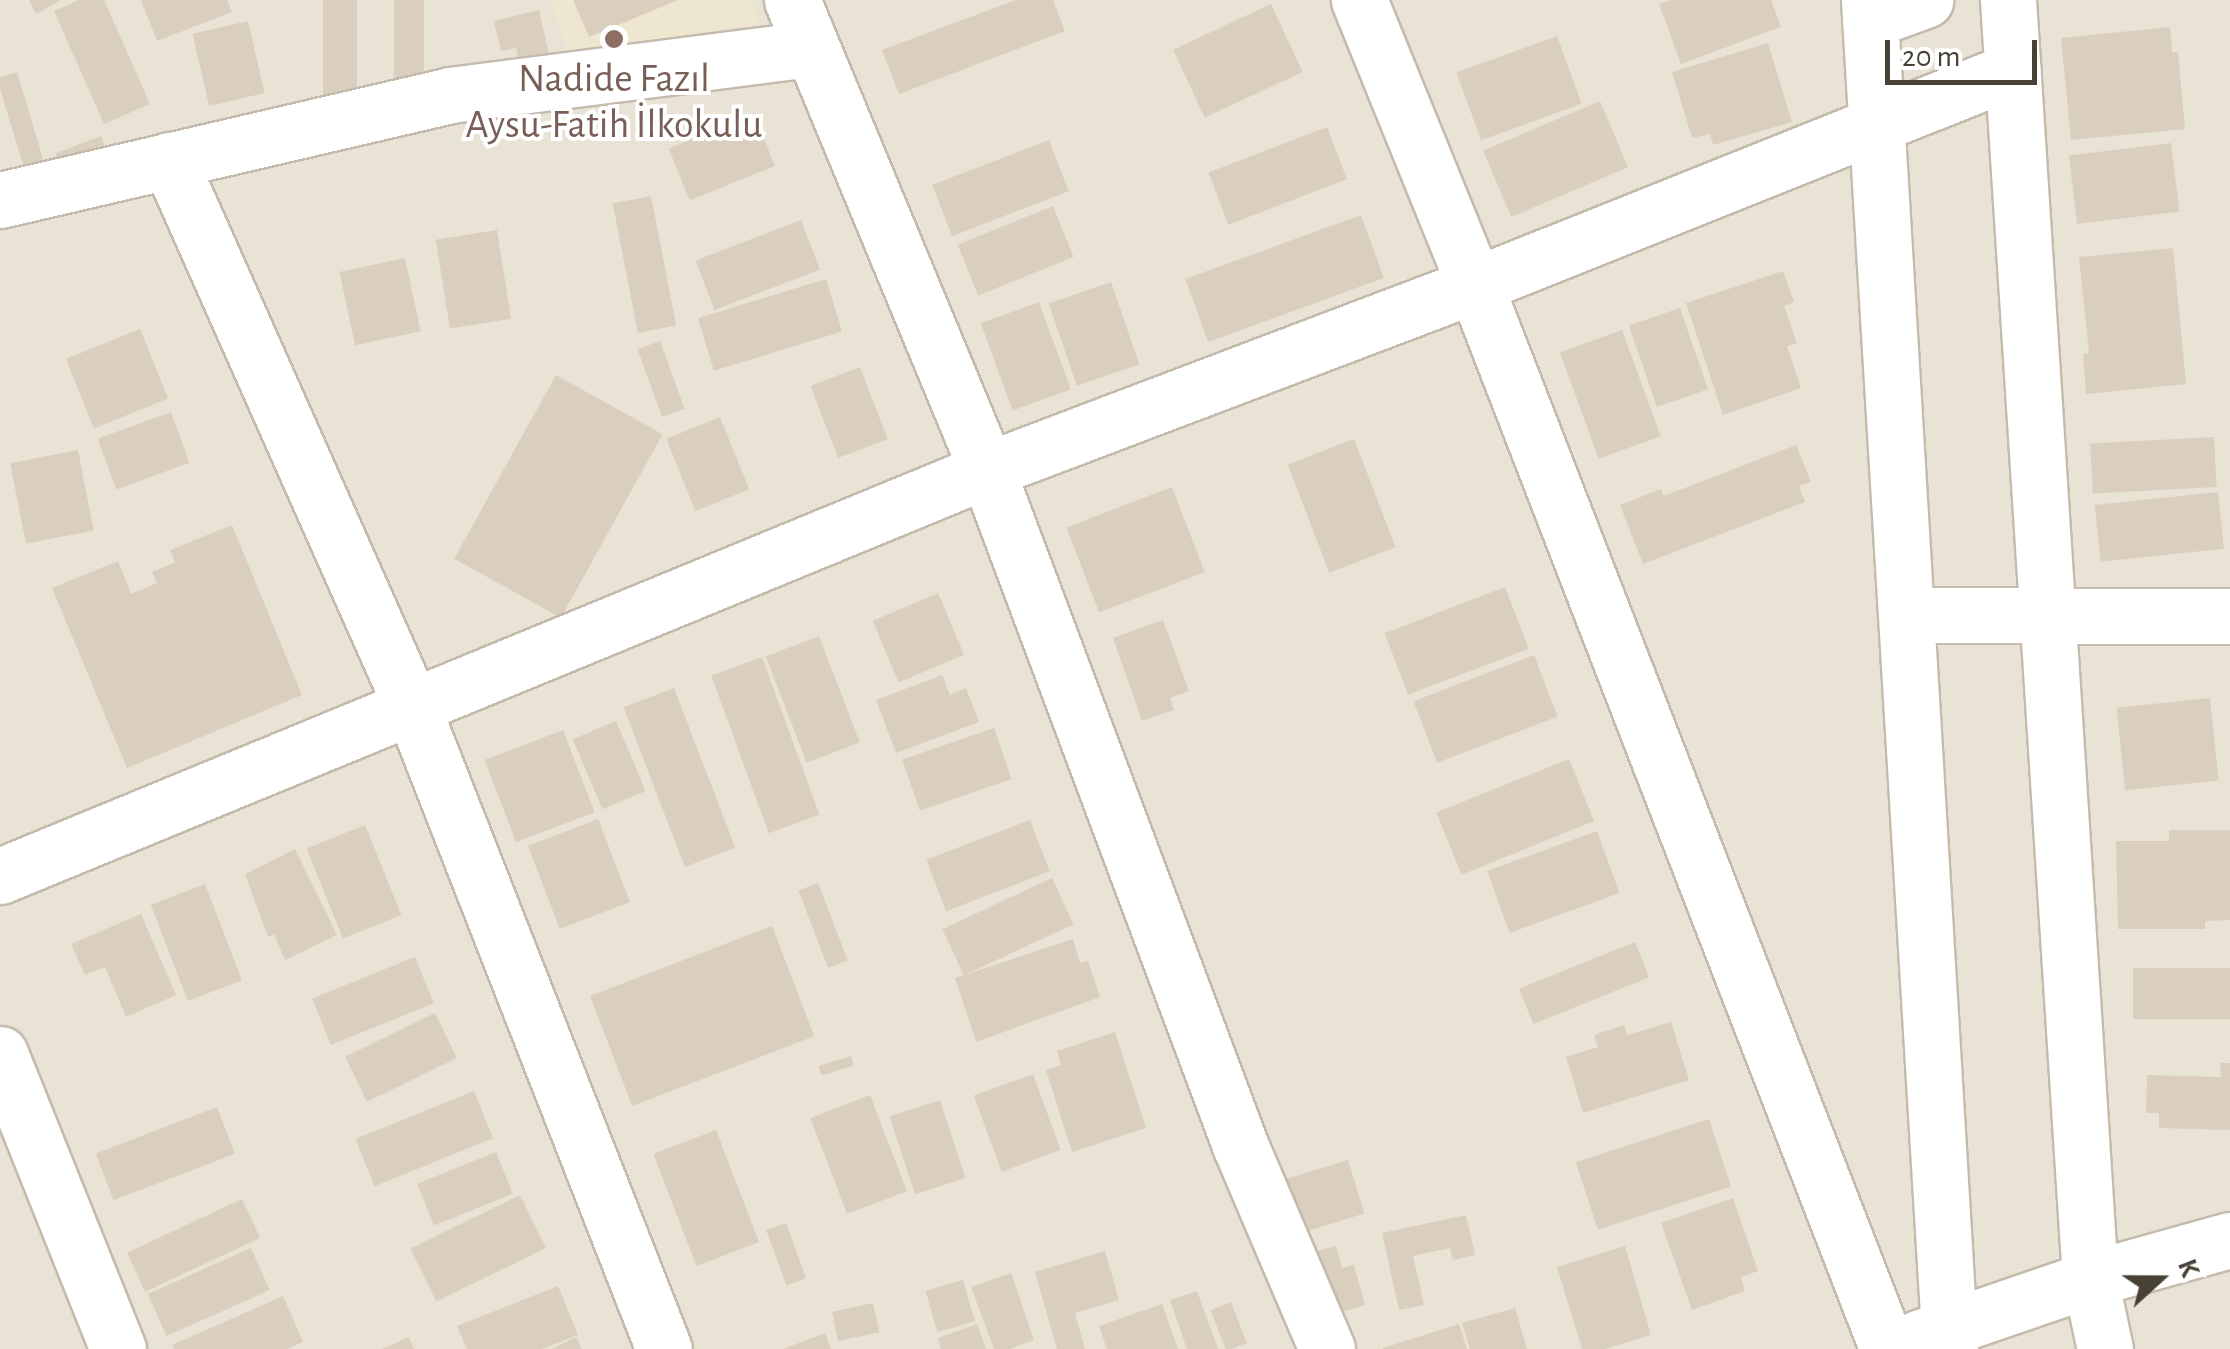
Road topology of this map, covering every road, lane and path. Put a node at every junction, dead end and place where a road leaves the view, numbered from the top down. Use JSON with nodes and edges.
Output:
{"nodes":[{"id":1,"x":1359,"y":0,"type":"edge"},
{"id":2,"x":1925,"y":0,"type":"edge"},
{"id":3,"x":2008,"y":0,"type":"edge"},
{"id":4,"x":1869,"y":10,"type":"edge"},
{"id":5,"x":800,"y":24,"type":"edge"},
{"id":6,"x":2012,"y":70,"type":"junction"},
{"id":7,"x":1877,"y":125,"type":"junction"},
{"id":8,"x":169,"y":160,"type":"junction"},
{"id":9,"x":0,"y":200,"type":"edge"},
{"id":10,"x":1475,"y":285,"type":"junction"},
{"id":11,"x":987,"y":470,"type":"junction"},
{"id":12,"x":2046,"y":614,"type":"junction"},
{"id":13,"x":1907,"y":616,"type":"junction"},
{"id":14,"x":2230,"y":616,"type":"edge"},
{"id":15,"x":413,"y":709,"type":"junction"},
{"id":16,"x":0,"y":876,"type":"edge"},
{"id":17,"x":0,"y":1054,"type":"edge"},
{"id":18,"x":2230,"y":1240,"type":"edge"},
{"id":19,"x":2090,"y":1279,"type":"junction"},
{"id":20,"x":1951,"y":1339,"type":"edge"},
{"id":21,"x":1882,"y":1348,"type":"edge"},
{"id":22,"x":118,"y":1349,"type":"edge"},
{"id":23,"x":664,"y":1349,"type":"edge"},
{"id":24,"x":1327,"y":1349,"type":"edge"},
{"id":25,"x":2104,"y":1349,"type":"edge"}],
"edges":[{"from":1,"to":10,"type":"street"},
{"from":2,"to":4,"type":"street"},
{"from":3,"to":6,"type":"street"},
{"from":4,"to":7,"type":"street"},
{"from":5,"to":8,"type":"street"},
{"from":5,"to":11,"type":"street"},
{"from":6,"to":7,"type":"street"},
{"from":6,"to":12,"type":"street"},
{"from":7,"to":10,"type":"street"},
{"from":7,"to":13,"type":"street"},
{"from":8,"to":9,"type":"street"},
{"from":8,"to":15,"type":"street"},
{"from":10,"to":11,"type":"street"},
{"from":10,"to":21,"type":"street"},
{"from":11,"to":15,"type":"street"},
{"from":11,"to":24,"type":"street"},
{"from":12,"to":13,"type":"street"},
{"from":12,"to":14,"type":"street"},
{"from":12,"to":19,"type":"street"},
{"from":13,"to":20,"type":"street"},
{"from":15,"to":16,"type":"street"},
{"from":15,"to":23,"type":"street"},
{"from":17,"to":22,"type":"street"},
{"from":18,"to":19,"type":"street"},
{"from":19,"to":20,"type":"street"},
{"from":19,"to":25,"type":"street"},
{"from":20,"to":21,"type":"street"}]}
